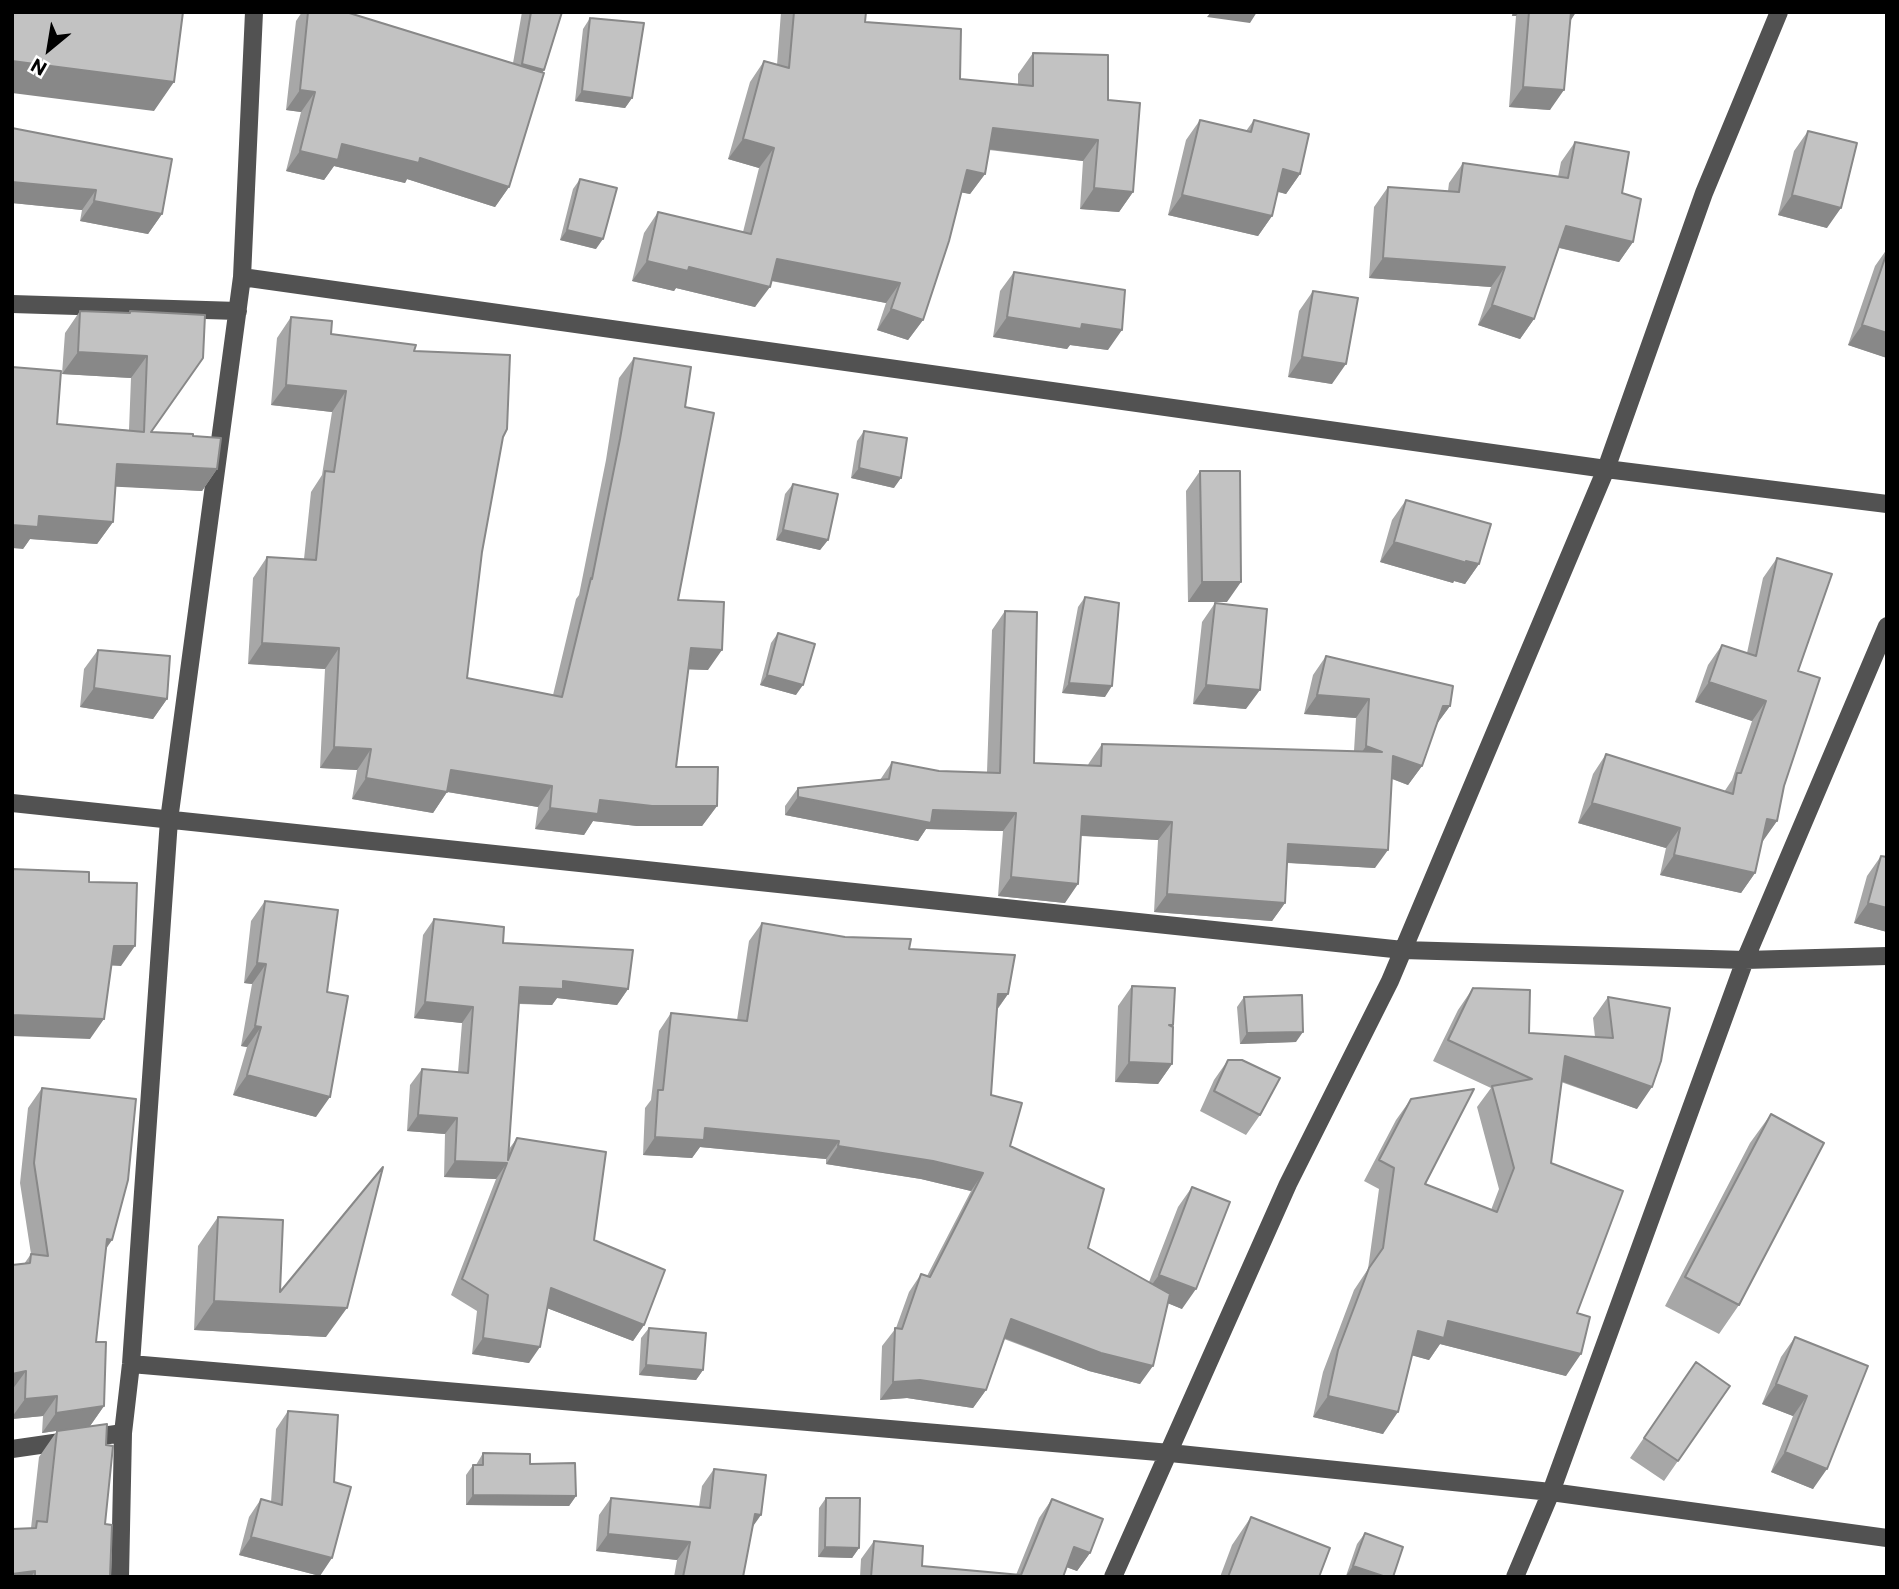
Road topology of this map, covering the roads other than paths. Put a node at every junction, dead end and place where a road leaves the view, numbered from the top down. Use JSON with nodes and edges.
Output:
{"nodes":[{"id":1,"x":254,"y":12,"type":"edge"},
{"id":2,"x":1779,"y":12,"type":"edge"},
{"id":3,"x":242,"y":277,"type":"junction"},
{"id":4,"x":12,"y":304,"type":"edge"},
{"id":5,"x":238,"y":311,"type":"junction"},
{"id":6,"x":1606,"y":469,"type":"junction"},
{"id":7,"x":1887,"y":504,"type":"edge"},
{"id":8,"x":1887,"y":626,"type":"edge"},
{"id":9,"x":12,"y":803,"type":"edge"},
{"id":10,"x":169,"y":820,"type":"junction"},
{"id":11,"x":1403,"y":950,"type":"junction"},
{"id":12,"x":1887,"y":956,"type":"edge"},
{"id":13,"x":1745,"y":960,"type":"junction"},
{"id":14,"x":131,"y":1364,"type":"junction"},
{"id":15,"x":123,"y":1433,"type":"junction"},
{"id":16,"x":12,"y":1449,"type":"edge"},
{"id":17,"x":1170,"y":1453,"type":"junction"},
{"id":18,"x":1551,"y":1492,"type":"junction"},
{"id":19,"x":1887,"y":1538,"type":"edge"},
{"id":20,"x":120,"y":1577,"type":"edge"},
{"id":21,"x":1113,"y":1577,"type":"edge"},
{"id":22,"x":1515,"y":1577,"type":"edge"}],
"edges":[{"from":1,"to":3,"type":"street"},
{"from":2,"to":6,"type":"street"},
{"from":3,"to":5,"type":"street"},
{"from":3,"to":6,"type":"street"},
{"from":4,"to":5,"type":"street"},
{"from":5,"to":10,"type":"street"},
{"from":6,"to":7,"type":"street"},
{"from":6,"to":11,"type":"street"},
{"from":8,"to":13,"type":"street"},
{"from":9,"to":10,"type":"street"},
{"from":10,"to":11,"type":"street"},
{"from":10,"to":14,"type":"street"},
{"from":11,"to":13,"type":"street"},
{"from":11,"to":17,"type":"street"},
{"from":12,"to":13,"type":"street"},
{"from":13,"to":18,"type":"street"},
{"from":14,"to":15,"type":"street"},
{"from":14,"to":17,"type":"street"},
{"from":15,"to":16,"type":"street"},
{"from":15,"to":20,"type":"street"},
{"from":17,"to":18,"type":"street"},
{"from":17,"to":21,"type":"street"},
{"from":18,"to":19,"type":"street"},
{"from":18,"to":22,"type":"street"}]}
